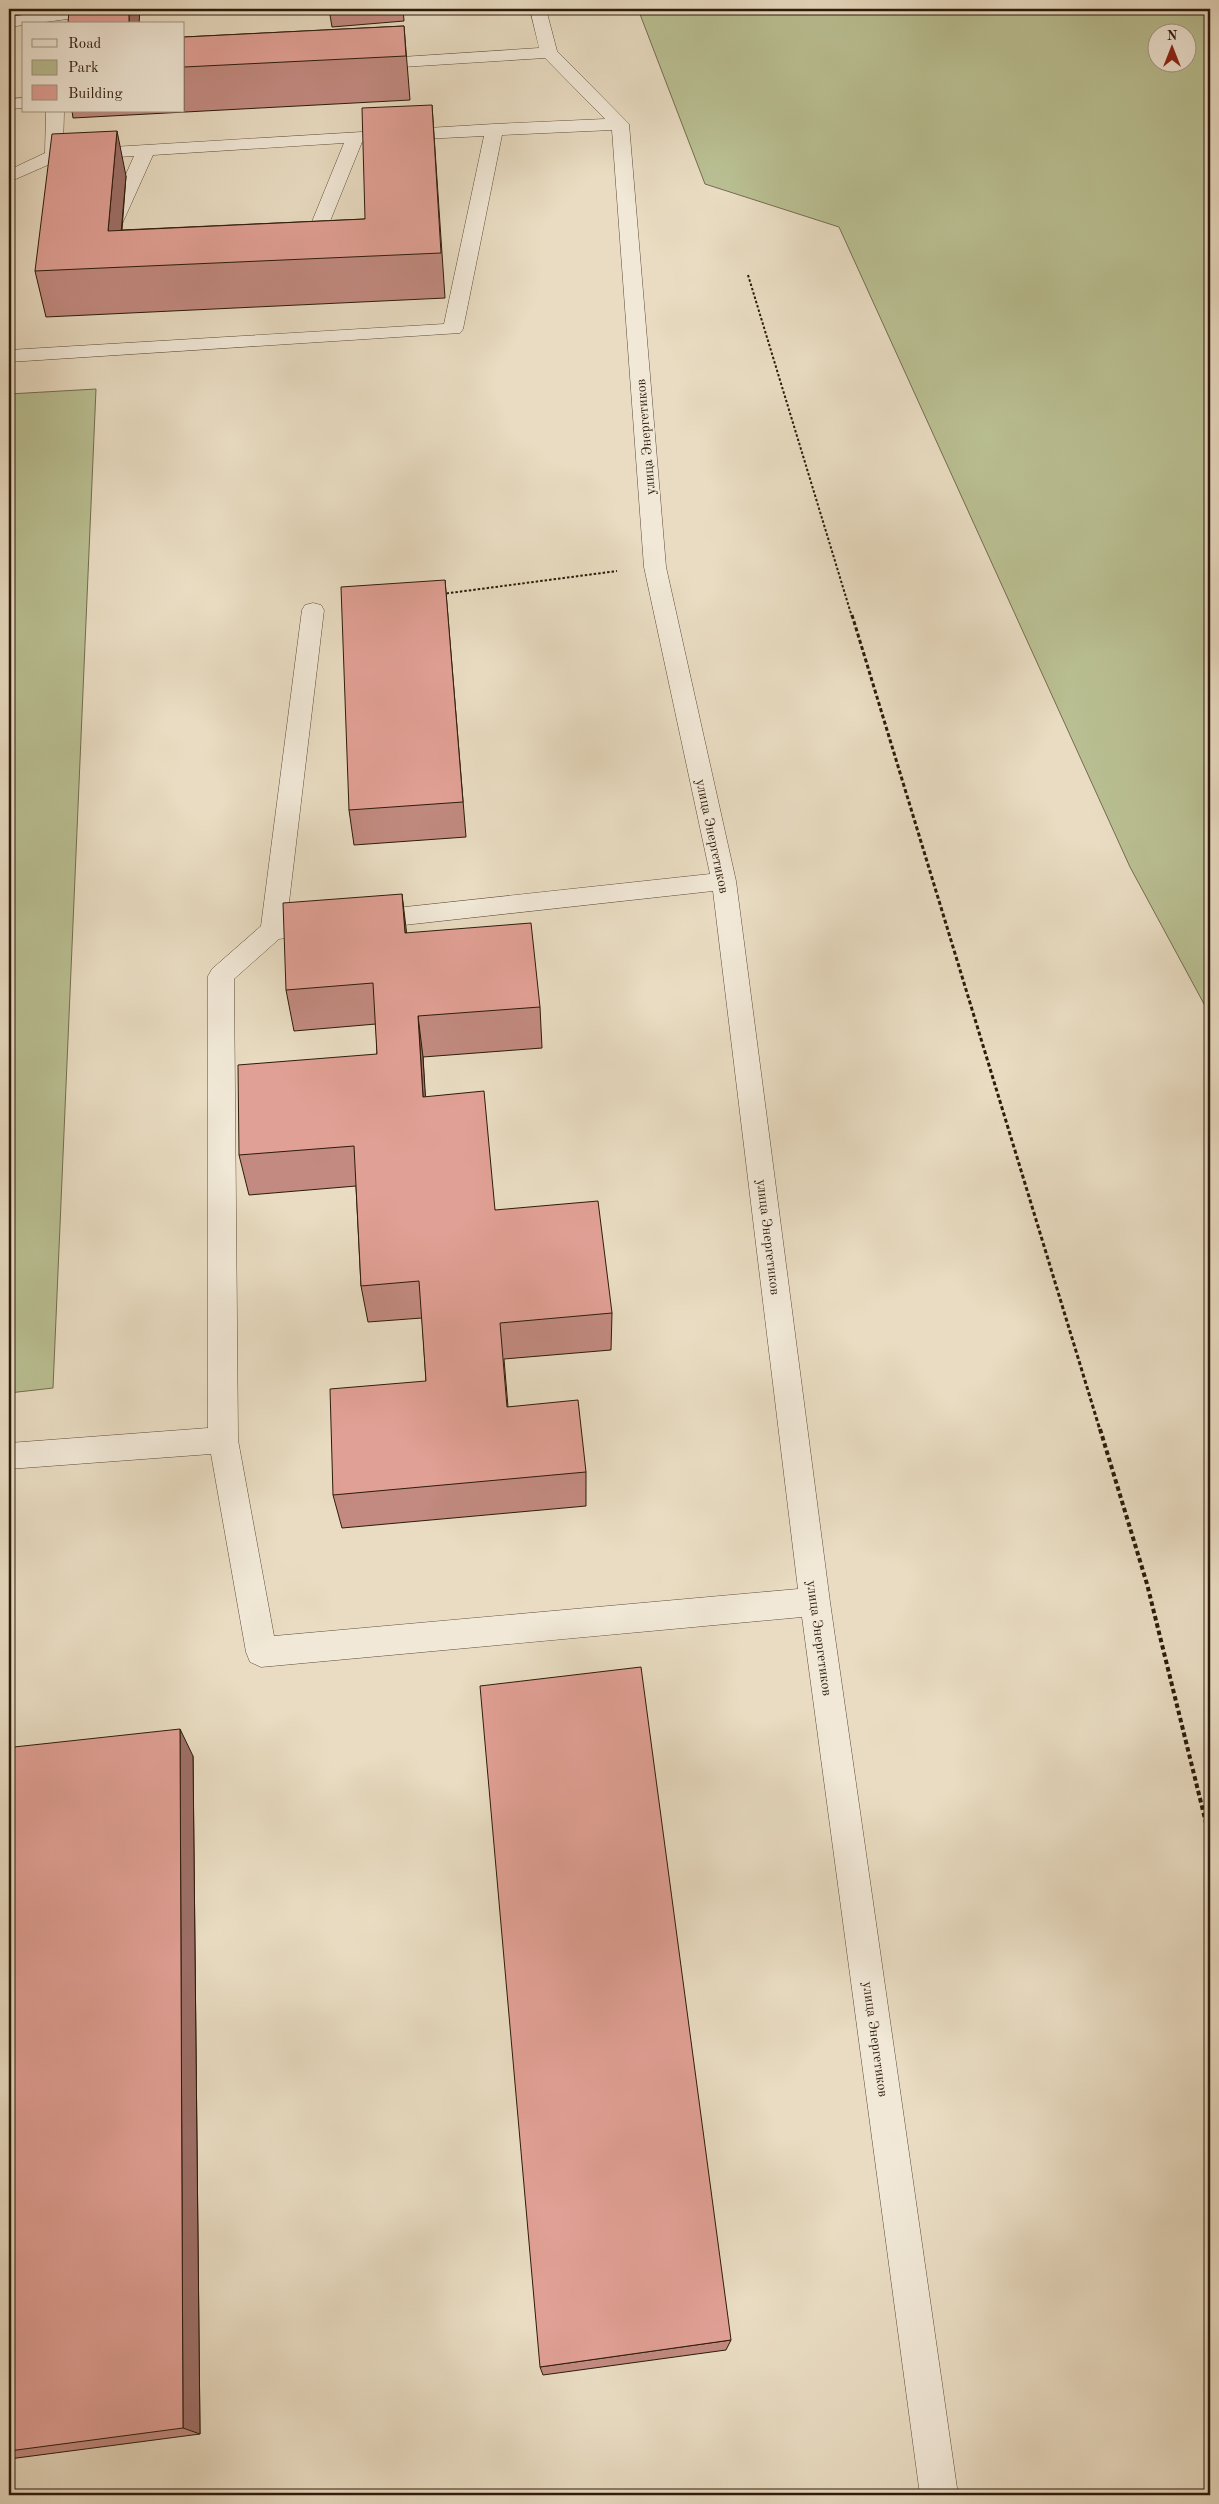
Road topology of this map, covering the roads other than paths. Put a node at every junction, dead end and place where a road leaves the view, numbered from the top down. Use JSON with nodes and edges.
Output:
{"nodes":[{"id":1,"x":104,"y":9,"type":"edge"},
{"id":2,"x":538,"y":9,"type":"edge"},
{"id":3,"x":63,"y":16,"type":"edge"},
{"id":4,"x":9,"y":22,"type":"edge"},
{"id":5,"x":549,"y":53,"type":"junction"},
{"id":6,"x":351,"y":65,"type":"edge"},
{"id":7,"x":22,"y":103,"type":"edge"},
{"id":8,"x":9,"y":104,"type":"edge"},
{"id":9,"x":55,"y":112,"type":"edge"},
{"id":10,"x":620,"y":124,"type":"junction"},
{"id":11,"x":494,"y":129,"type":"junction"},
{"id":12,"x":355,"y":136,"type":"junction"},
{"id":13,"x":146,"y":150,"type":"junction"},
{"id":14,"x":54,"y":156,"type":"junction"},
{"id":15,"x":9,"y":177,"type":"edge"},
{"id":16,"x":102,"y":248,"type":"edge"},
{"id":17,"x":295,"y":263,"type":"edge"},
{"id":18,"x":9,"y":356,"type":"edge"},
{"id":19,"x":313,"y":610,"type":"dead end"},
{"id":20,"x":724,"y":881,"type":"junction"},
{"id":21,"x":273,"y":930,"type":"junction"},
{"id":22,"x":222,"y":1440,"type":"junction"},
{"id":23,"x":9,"y":1456,"type":"edge"},
{"id":24,"x":815,"y":1602,"type":"junction"},
{"id":25,"x":940,"y":2495,"type":"edge"}],
"edges":[{"from":1,"to":3,"type":"street"},
{"from":2,"to":5,"type":"street"},
{"from":3,"to":4,"type":"street"},
{"from":5,"to":6,"type":"street"},
{"from":5,"to":10,"type":"street"},
{"from":7,"to":8,"type":"street"},
{"from":9,"to":14,"type":"street"},
{"from":10,"to":11,"type":"street"},
{"from":10,"to":20,"type":"street","name":"улица Энергетиков"},
{"from":11,"to":12,"type":"street"},
{"from":11,"to":18,"type":"street"},
{"from":12,"to":13,"type":"street"},
{"from":12,"to":17,"type":"street"},
{"from":13,"to":14,"type":"street"},
{"from":13,"to":16,"type":"street"},
{"from":14,"to":15,"type":"street"},
{"from":19,"to":21,"type":"street"},
{"from":20,"to":21,"type":"street"},
{"from":20,"to":24,"type":"street","name":"улица Энергетиков"},
{"from":21,"to":22,"type":"street"},
{"from":22,"to":23,"type":"street"},
{"from":22,"to":24,"type":"street"},
{"from":24,"to":25,"type":"street","name":"улица Энергетиков"}]}
